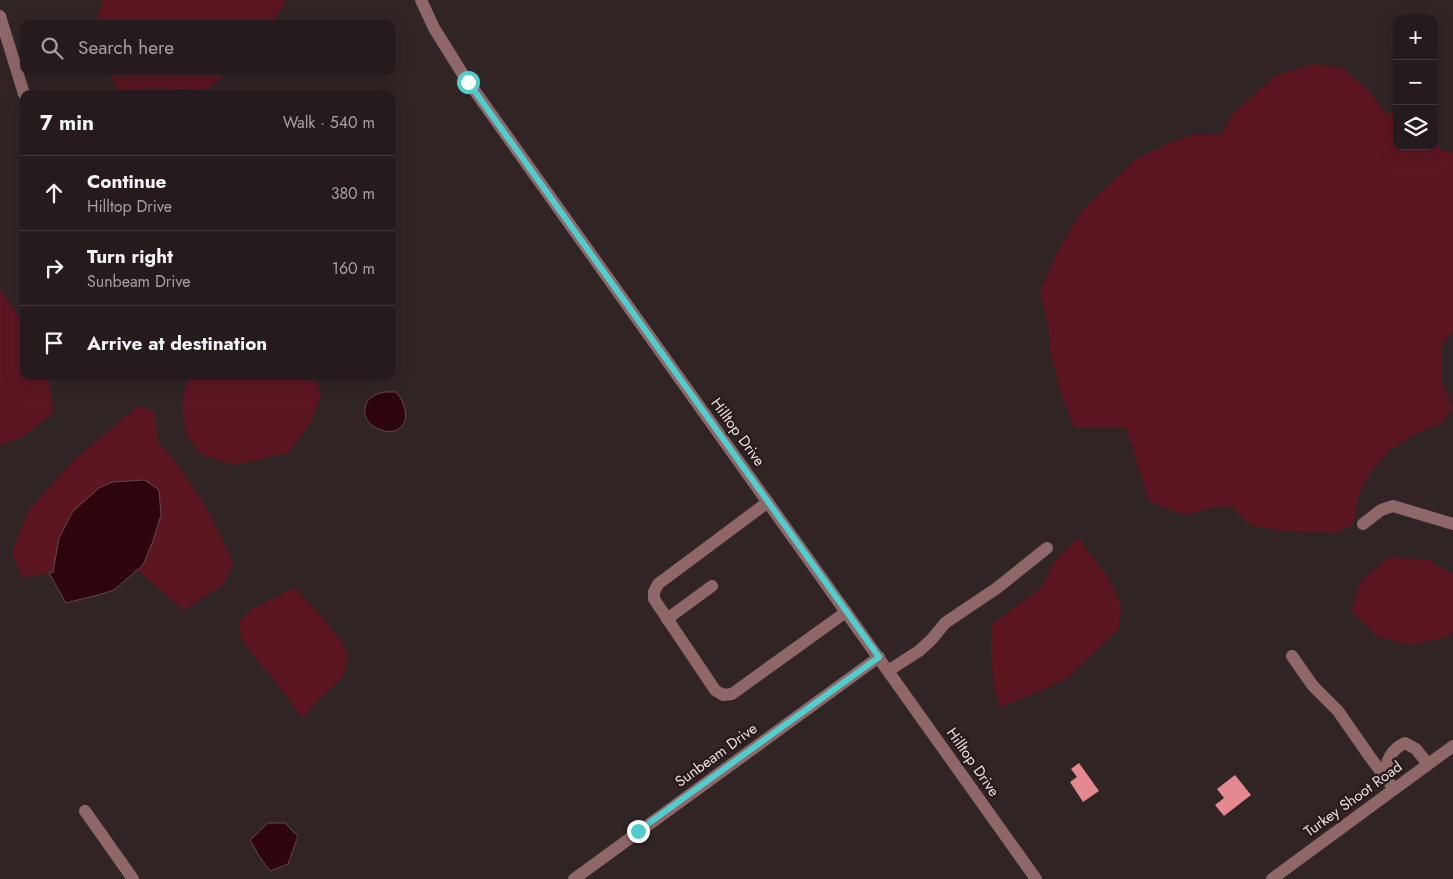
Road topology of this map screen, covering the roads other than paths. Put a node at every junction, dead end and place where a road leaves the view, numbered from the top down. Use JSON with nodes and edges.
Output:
{"nodes":[{"id":1,"x":421,"y":0,"type":"edge"},
{"id":2,"x":0,"y":16,"type":"edge"},
{"id":3,"x":23,"y":90,"type":"edge"},
{"id":4,"x":768,"y":502,"type":"junction"},
{"id":5,"x":1363,"y":524,"type":"dead end"},
{"id":6,"x":1453,"y":524,"type":"edge"},
{"id":7,"x":1047,"y":548,"type":"dead end"},
{"id":8,"x":712,"y":586,"type":"dead end"},
{"id":9,"x":846,"y":612,"type":"junction"},
{"id":10,"x":667,"y":619,"type":"junction"},
{"id":11,"x":1292,"y":656,"type":"dead end"},
{"id":12,"x":879,"y":657,"type":"junction"},
{"id":13,"x":888,"y":671,"type":"junction"},
{"id":14,"x":1453,"y":746,"type":"edge"},
{"id":15,"x":1428,"y":764,"type":"junction"},
{"id":16,"x":1384,"y":776,"type":"junction"},
{"id":17,"x":1394,"y":789,"type":"junction"},
{"id":18,"x":85,"y":811,"type":"dead end"},
{"id":19,"x":133,"y":879,"type":"edge"},
{"id":20,"x":574,"y":879,"type":"edge"},
{"id":21,"x":1036,"y":879,"type":"edge"},
{"id":22,"x":1272,"y":879,"type":"edge"}],
"edges":[{"from":1,"to":4,"type":"street","name":"Hilltop Drive"},
{"from":2,"to":3,"type":"street"},
{"from":4,"to":9,"type":"street","name":"Hilltop Drive"},
{"from":4,"to":10,"type":"street"},
{"from":5,"to":6,"type":"street"},
{"from":7,"to":13,"type":"street"},
{"from":8,"to":10,"type":"street"},
{"from":9,"to":10,"type":"street"},
{"from":9,"to":12,"type":"street","name":"Hilltop Drive"},
{"from":11,"to":16,"type":"street"},
{"from":12,"to":13,"type":"street","name":"Hilltop Drive"},
{"from":12,"to":20,"type":"street","name":"Sunbeam Drive"},
{"from":13,"to":21,"type":"street","name":"Hilltop Drive"},
{"from":14,"to":15,"type":"street","name":"Turkey Shoot Road"},
{"from":15,"to":16,"type":"street"},
{"from":15,"to":17,"type":"street","name":"Turkey Shoot Road"},
{"from":16,"to":17,"type":"street"},
{"from":17,"to":22,"type":"street","name":"Turkey Shoot Road"},
{"from":18,"to":19,"type":"street"}]}
